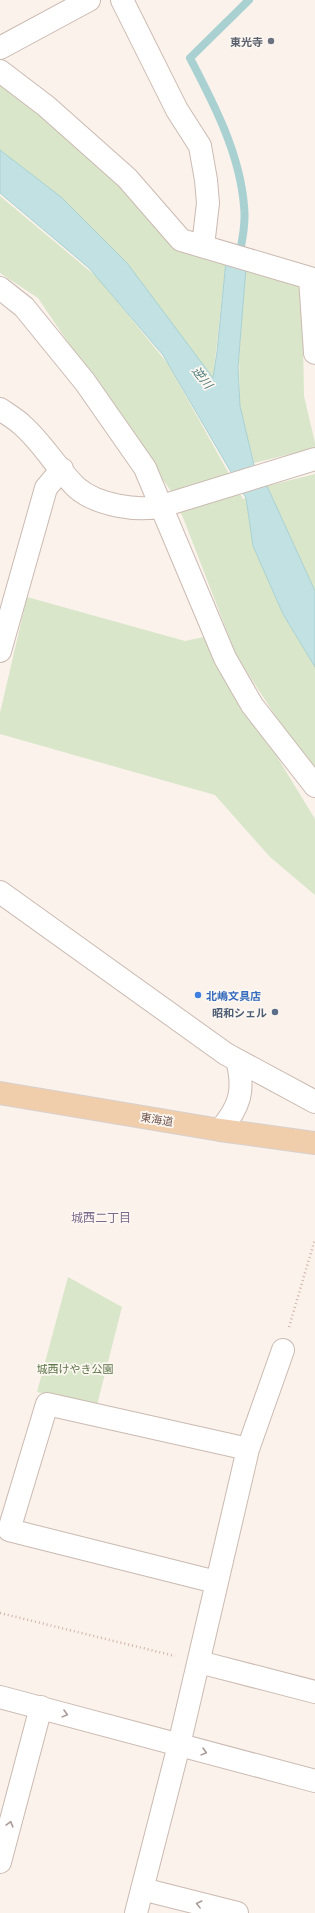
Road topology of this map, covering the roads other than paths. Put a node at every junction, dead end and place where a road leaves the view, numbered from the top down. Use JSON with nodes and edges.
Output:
{"nodes":[{"id":1,"x":89,"y":0,"type":"edge"},
{"id":2,"x":122,"y":0,"type":"edge"},
{"id":3,"x":0,"y":48,"type":"edge"},
{"id":4,"x":0,"y":71,"type":"edge"},
{"id":5,"x":213,"y":249,"type":"junction"},
{"id":6,"x":0,"y":288,"type":"edge"},
{"id":7,"x":315,"y":353,"type":"edge"},
{"id":8,"x":0,"y":409,"type":"edge"},
{"id":9,"x":315,"y":459,"type":"edge"},
{"id":10,"x":62,"y":469,"type":"junction"},
{"id":11,"x":166,"y":504,"type":"junction"},
{"id":12,"x":0,"y":651,"type":"edge"},
{"id":13,"x":315,"y":786,"type":"edge"},
{"id":14,"x":0,"y":892,"type":"edge"},
{"id":15,"x":237,"y":1060,"type":"junction"},
{"id":16,"x":0,"y":1094,"type":"edge"},
{"id":17,"x":315,"y":1102,"type":"edge"},
{"id":18,"x":220,"y":1130,"type":"junction"},
{"id":19,"x":315,"y":1143,"type":"edge"},
{"id":20,"x":283,"y":1350,"type":"road end"},
{"id":21,"x":248,"y":1449,"type":"junction"},
{"id":22,"x":216,"y":1582,"type":"junction"},
{"id":23,"x":199,"y":1662,"type":"junction"},
{"id":24,"x":315,"y":1692,"type":"edge"},
{"id":25,"x":0,"y":1697,"type":"edge"},
{"id":26,"x":42,"y":1707,"type":"junction"},
{"id":27,"x":179,"y":1745,"type":"junction"},
{"id":28,"x":315,"y":1781,"type":"edge"},
{"id":29,"x":1,"y":1856,"type":"edge"},
{"id":30,"x":142,"y":1889,"type":"junction"},
{"id":31,"x":136,"y":1913,"type":"edge"},
{"id":32,"x":237,"y":1913,"type":"edge"}],
"edges":[{"from":1,"to":3,"type":"street"},
{"from":2,"to":5,"type":"street"},
{"from":4,"to":5,"type":"street"},
{"from":5,"to":7,"type":"street"},
{"from":6,"to":11,"type":"street"},
{"from":8,"to":10,"type":"street"},
{"from":9,"to":11,"type":"street"},
{"from":10,"to":11,"type":"street"},
{"from":10,"to":12,"type":"street"},
{"from":11,"to":13,"type":"street"},
{"from":14,"to":15,"type":"street"},
{"from":15,"to":17,"type":"street"},
{"from":15,"to":18,"type":"street"},
{"from":16,"to":18,"type":"main road","name":"東海道"},
{"from":18,"to":19,"type":"main road","name":"東海道"},
{"from":20,"to":21,"type":"street"},
{"from":21,"to":22,"type":"street"},
{"from":21,"to":22,"type":"street"},
{"from":22,"to":23,"type":"street"},
{"from":23,"to":24,"type":"street"},
{"from":23,"to":27,"type":"street"},
{"from":25,"to":26,"type":"street"},
{"from":26,"to":27,"type":"street","one_way":true},
{"from":29,"to":26,"type":"street","one_way":true},
{"from":27,"to":28,"type":"street","one_way":true},
{"from":27,"to":30,"type":"street"},
{"from":30,"to":31,"type":"street"},
{"from":32,"to":30,"type":"street","one_way":true}]}
